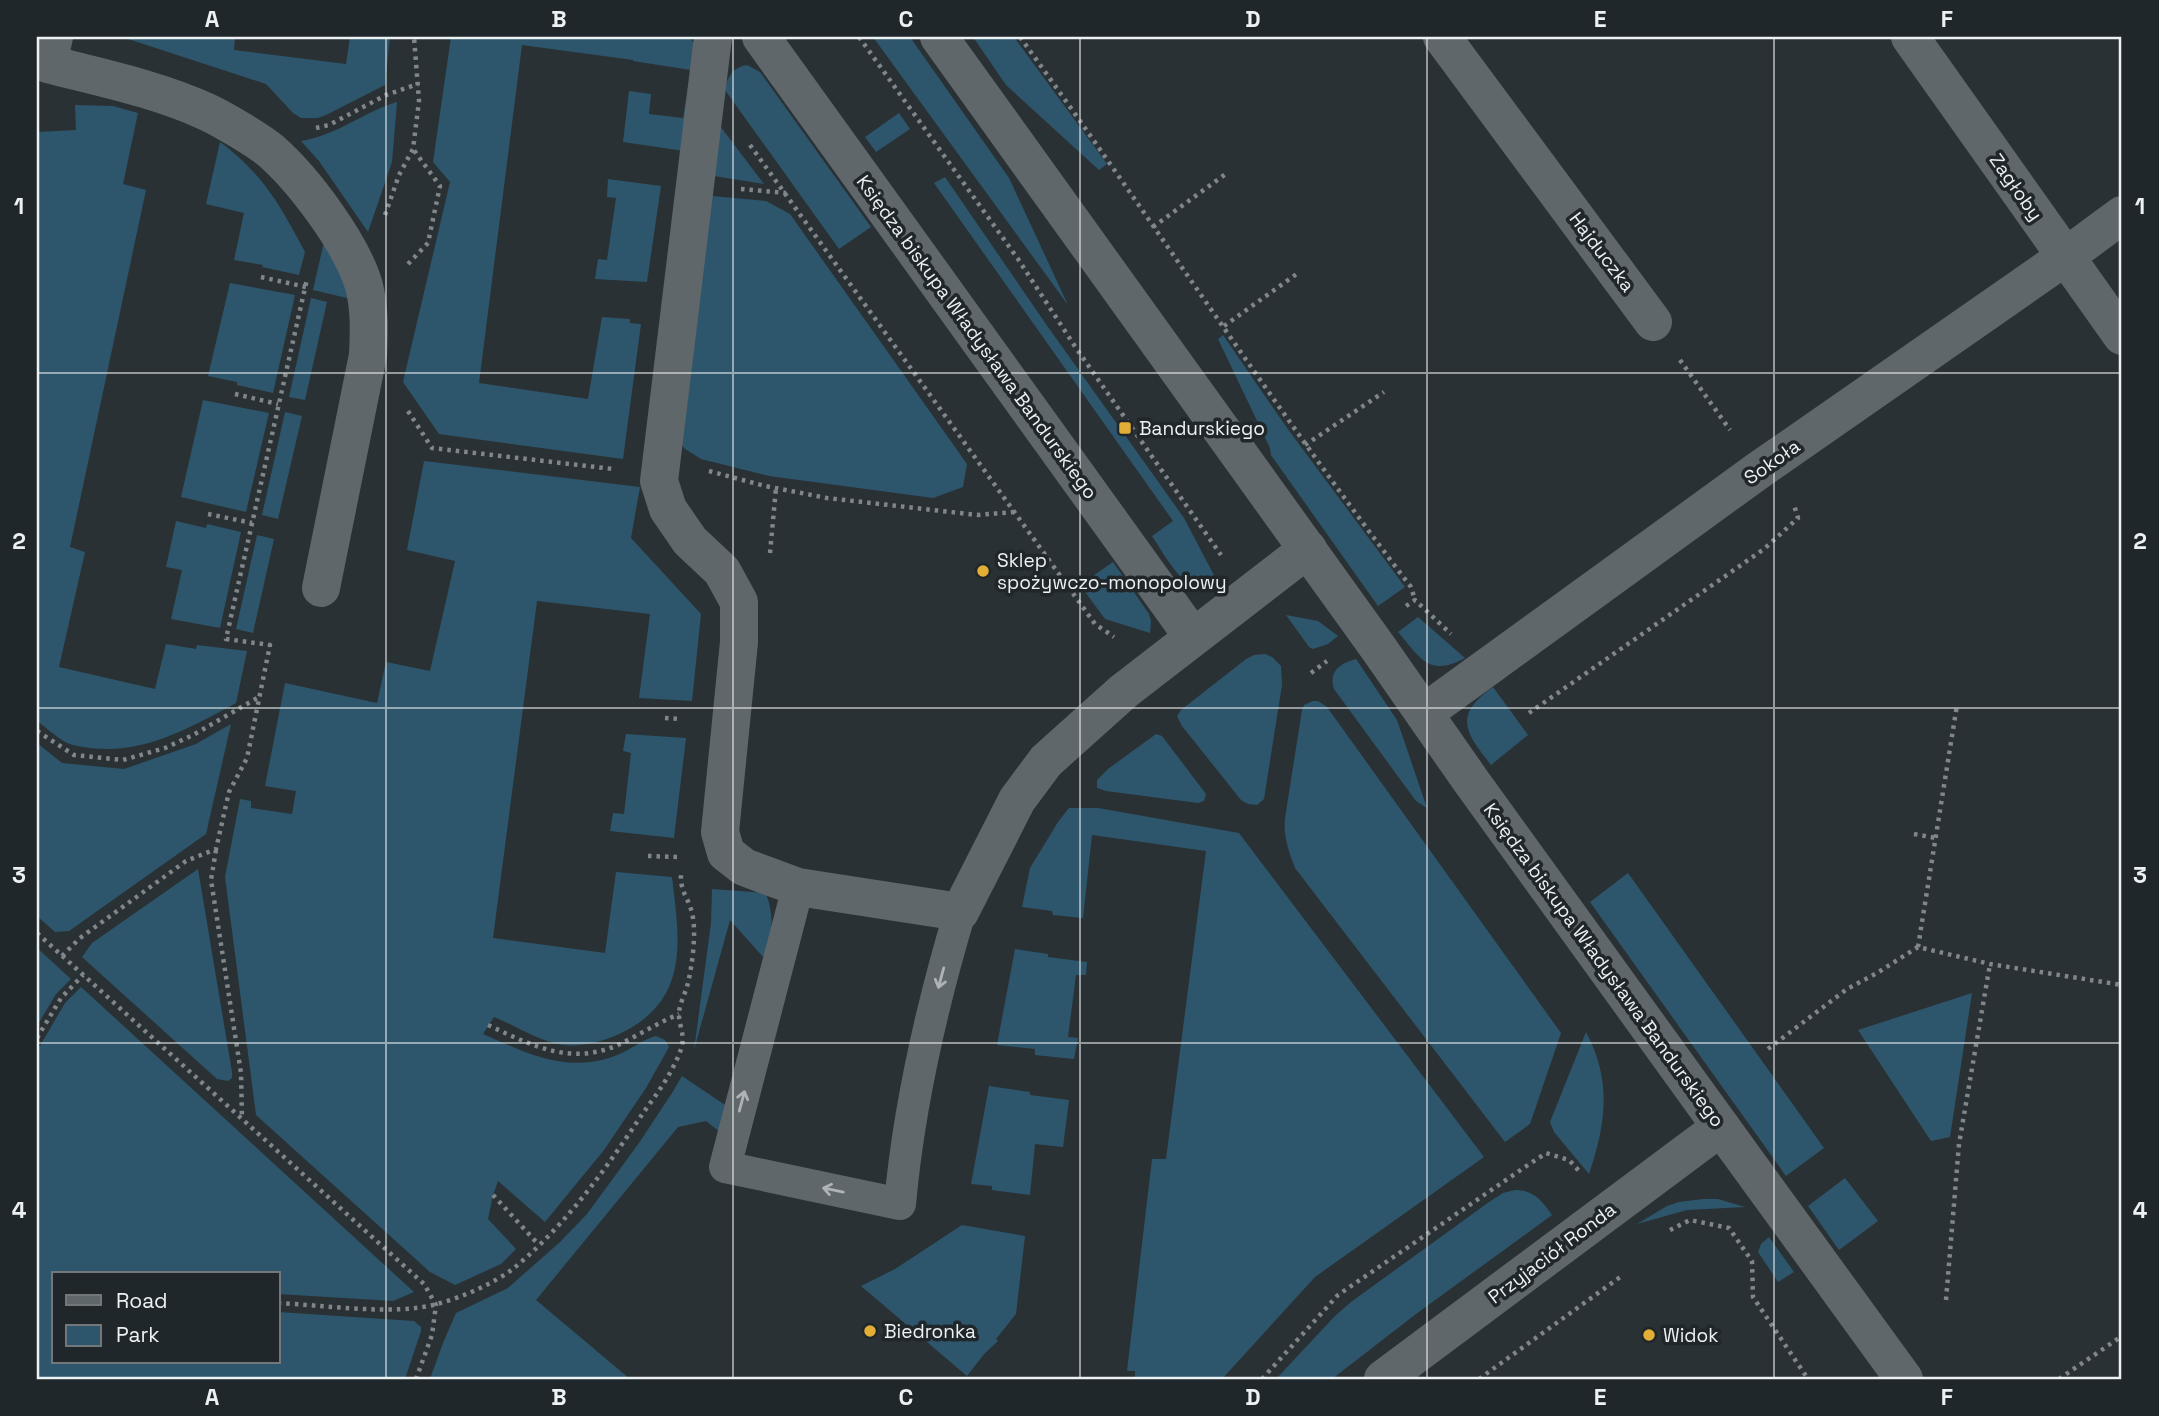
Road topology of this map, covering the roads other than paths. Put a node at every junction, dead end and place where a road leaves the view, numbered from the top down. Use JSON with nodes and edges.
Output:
{"nodes":[{"id":1,"x":713,"y":37,"type":"edge"},
{"id":2,"x":761,"y":37,"type":"edge"},
{"id":3,"x":939,"y":37,"type":"edge"},
{"id":4,"x":1441,"y":37,"type":"edge"},
{"id":5,"x":1910,"y":37,"type":"edge"},
{"id":6,"x":46,"y":55,"type":"edge"},
{"id":7,"x":2122,"y":215,"type":"edge"},
{"id":8,"x":2065,"y":257,"type":"junction"},
{"id":9,"x":1653,"y":322,"type":"road end"},
{"id":10,"x":2122,"y":336,"type":"edge"},
{"id":11,"x":1308,"y":549,"type":"junction"},
{"id":12,"x":321,"y":588,"type":"dead end"},
{"id":13,"x":1192,"y":637,"type":"junction"},
{"id":14,"x":1424,"y":713,"type":"junction"},
{"id":15,"x":798,"y":887,"type":"junction"},
{"id":16,"x":960,"y":912,"type":"junction"},
{"id":17,"x":1721,"y":1127,"type":"junction"},
{"id":18,"x":1383,"y":1379,"type":"edge"},
{"id":19,"x":1904,"y":1379,"type":"edge"}],
"edges":[{"from":1,"to":15,"type":"street"},
{"from":2,"to":13,"type":"street","name":"Księdza biskupa Władysława Bandurskiego"},
{"from":3,"to":11,"type":"street","name":"Księdza biskupa Władysława Bandurskiego"},
{"from":4,"to":9,"type":"street","name":"Hajduczka"},
{"from":5,"to":8,"type":"street","name":"Zagłoby"},
{"from":6,"to":12,"type":"street"},
{"from":7,"to":8,"type":"street","name":"Sokoła"},
{"from":8,"to":10,"type":"street","name":"Zagłoby"},
{"from":8,"to":14,"type":"street","name":"Sokoła"},
{"from":11,"to":13,"type":"street"},
{"from":11,"to":14,"type":"street","name":"Księdza biskupa Władysława Bandurskiego"},
{"from":13,"to":16,"type":"street"},
{"from":14,"to":17,"type":"street","name":"Księdza biskupa Władysława Bandurskiego"},
{"from":15,"to":16,"type":"street"},
{"from":16,"to":15,"type":"lane","one_way":true},
{"from":17,"to":18,"type":"street","name":"Przyjaciół Ronda"},
{"from":17,"to":19,"type":"street","name":"Księdza biskupa Władysława Bandurskiego"}]}
